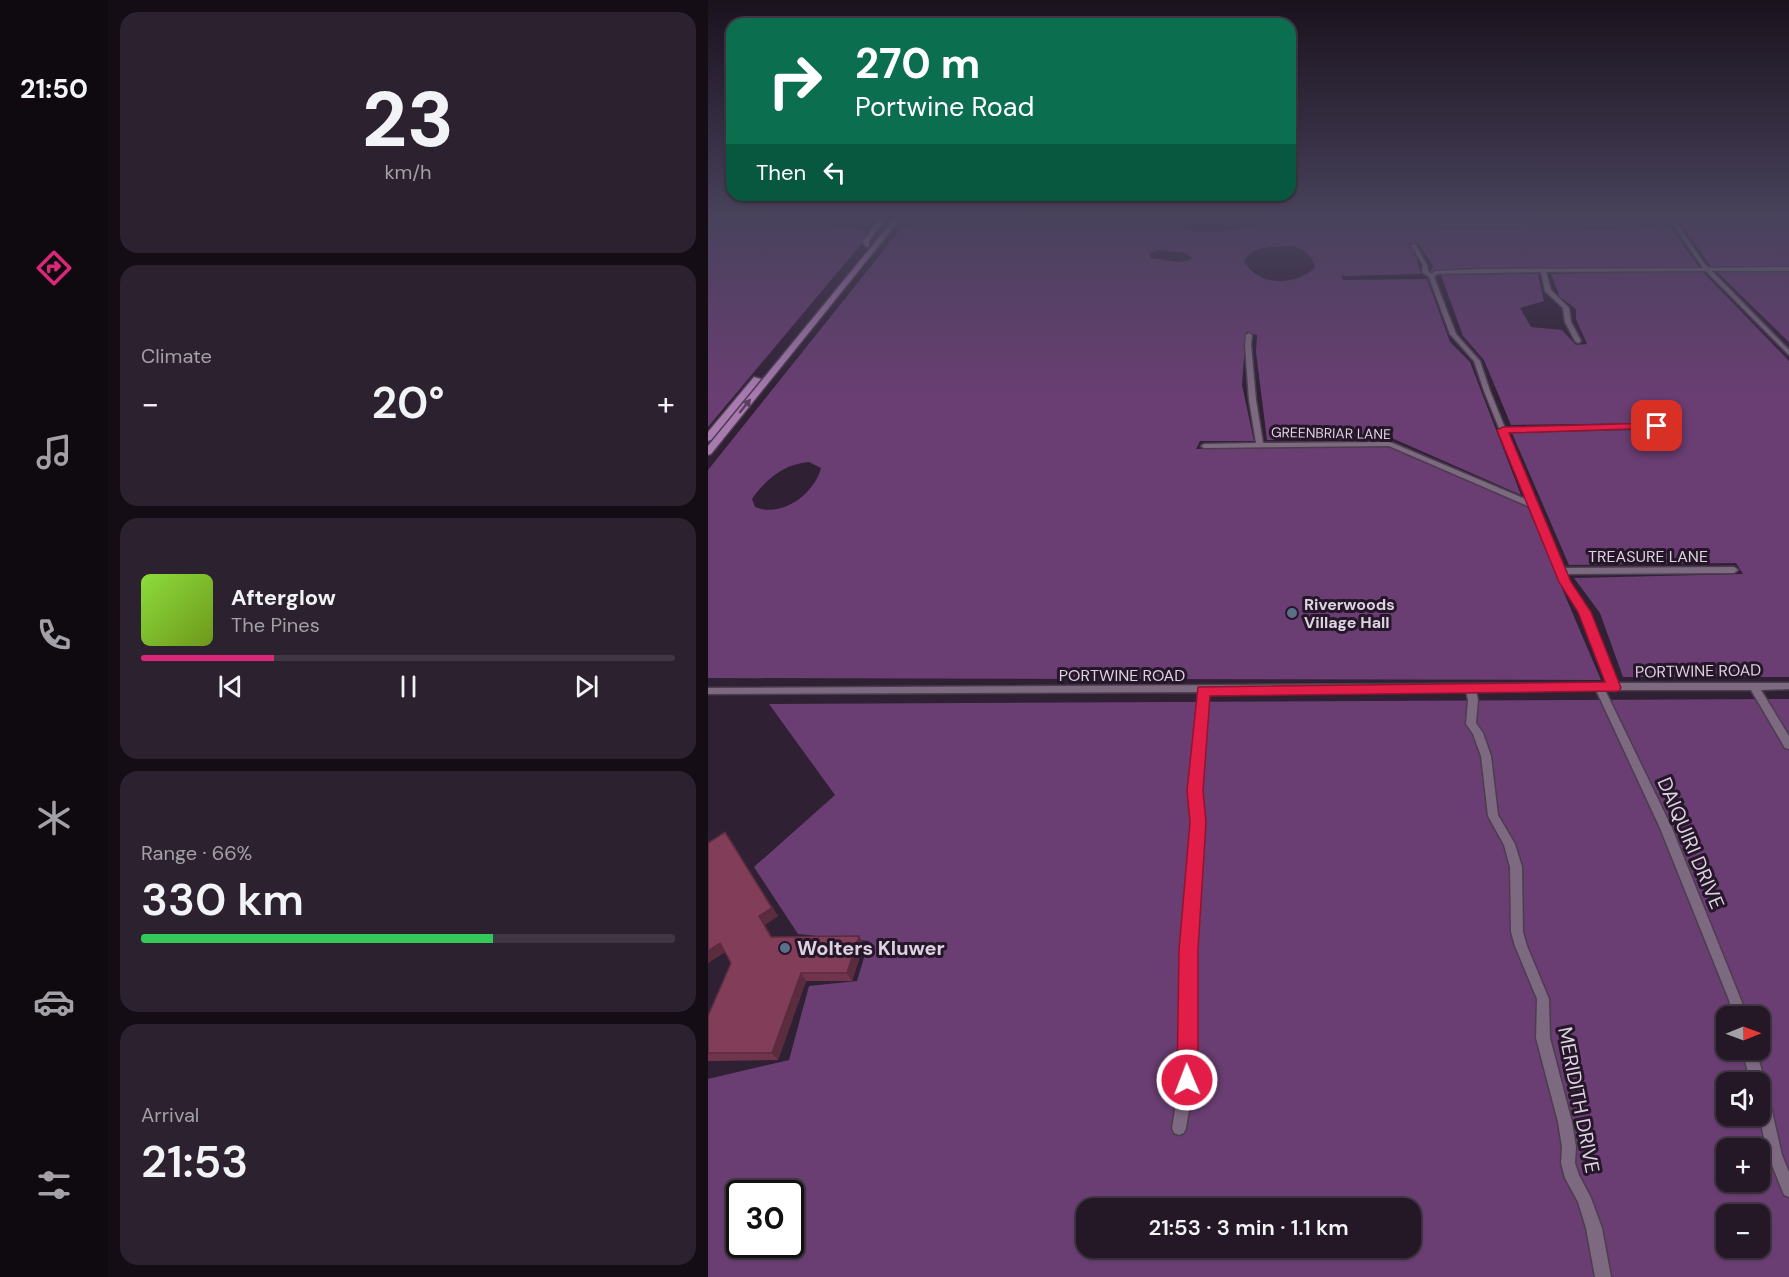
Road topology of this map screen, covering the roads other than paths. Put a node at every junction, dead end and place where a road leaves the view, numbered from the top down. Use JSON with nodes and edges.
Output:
{"nodes":[{"id":1,"x":843,"y":278,"type":"edge"},
{"id":2,"x":845,"y":278,"type":"edge"},
{"id":3,"x":1432,"y":278,"type":"edge"},
{"id":4,"x":1545,"y":278,"type":"edge"},
{"id":5,"x":1716,"y":278,"type":"edge"},
{"id":6,"x":1249,"y":335,"type":"dead end"},
{"id":7,"x":1578,"y":341,"type":"dead end"},
{"id":8,"x":1789,"y":353,"type":"edge"},
{"id":9,"x":1657,"y":426,"type":"dead end"},
{"id":10,"x":1503,"y":430,"type":"junction"},
{"id":11,"x":708,"y":438,"type":"edge"},
{"id":12,"x":1260,"y":444,"type":"junction"},
{"id":13,"x":1204,"y":446,"type":"dead end"},
{"id":14,"x":708,"y":452,"type":"edge"},
{"id":15,"x":1533,"y":505,"type":"junction"},
{"id":16,"x":1734,"y":570,"type":"dead end"},
{"id":17,"x":1562,"y":571,"type":"junction"},
{"id":18,"x":1754,"y":686,"type":"junction"},
{"id":19,"x":1789,"y":686,"type":"edge"},
{"id":20,"x":1599,"y":687,"type":"junction"},
{"id":21,"x":1470,"y":688,"type":"junction"},
{"id":22,"x":1614,"y":688,"type":"junction"},
{"id":23,"x":1203,"y":690,"type":"junction"},
{"id":24,"x":708,"y":691,"type":"edge"},
{"id":25,"x":1789,"y":745,"type":"edge"},
{"id":26,"x":1737,"y":1006,"type":"edge"},
{"id":27,"x":1768,"y":1126,"type":"edge"},
{"id":28,"x":1179,"y":1128,"type":"dead end"},
{"id":29,"x":1789,"y":1190,"type":"edge"},
{"id":30,"x":1603,"y":1277,"type":"edge"}],
"edges":[{"from":1,"to":11,"type":"main road"},
{"from":14,"to":2,"type":"main road","one_way":true},
{"from":3,"to":10,"type":"street"},
{"from":4,"to":7,"type":"street"},
{"from":5,"to":8,"type":"street"},
{"from":6,"to":12,"type":"street","name":"GREENBRIAR LANE"},
{"from":9,"to":10,"type":"street"},
{"from":10,"to":15,"type":"street"},
{"from":12,"to":13,"type":"street","name":"GREENBRIAR LANE"},
{"from":12,"to":15,"type":"street","name":"GREENBRIAR LANE"},
{"from":15,"to":17,"type":"street"},
{"from":16,"to":17,"type":"street","name":"TREASURE LANE"},
{"from":17,"to":22,"type":"street"},
{"from":18,"to":19,"type":"street","name":"PORTWINE ROAD"},
{"from":18,"to":22,"type":"street","name":"PORTWINE ROAD"},
{"from":18,"to":25,"type":"street"},
{"from":20,"to":21,"type":"street","name":"PORTWINE ROAD"},
{"from":20,"to":22,"type":"street","name":"PORTWINE ROAD"},
{"from":20,"to":26,"type":"street","name":"DAIQUIRI DRIVE"},
{"from":21,"to":23,"type":"street","name":"PORTWINE ROAD"},
{"from":21,"to":30,"type":"street","name":"MERIDITH DRIVE"},
{"from":23,"to":24,"type":"street","name":"PORTWINE ROAD"},
{"from":23,"to":28,"type":"street"},
{"from":27,"to":29,"type":"street"}]}
